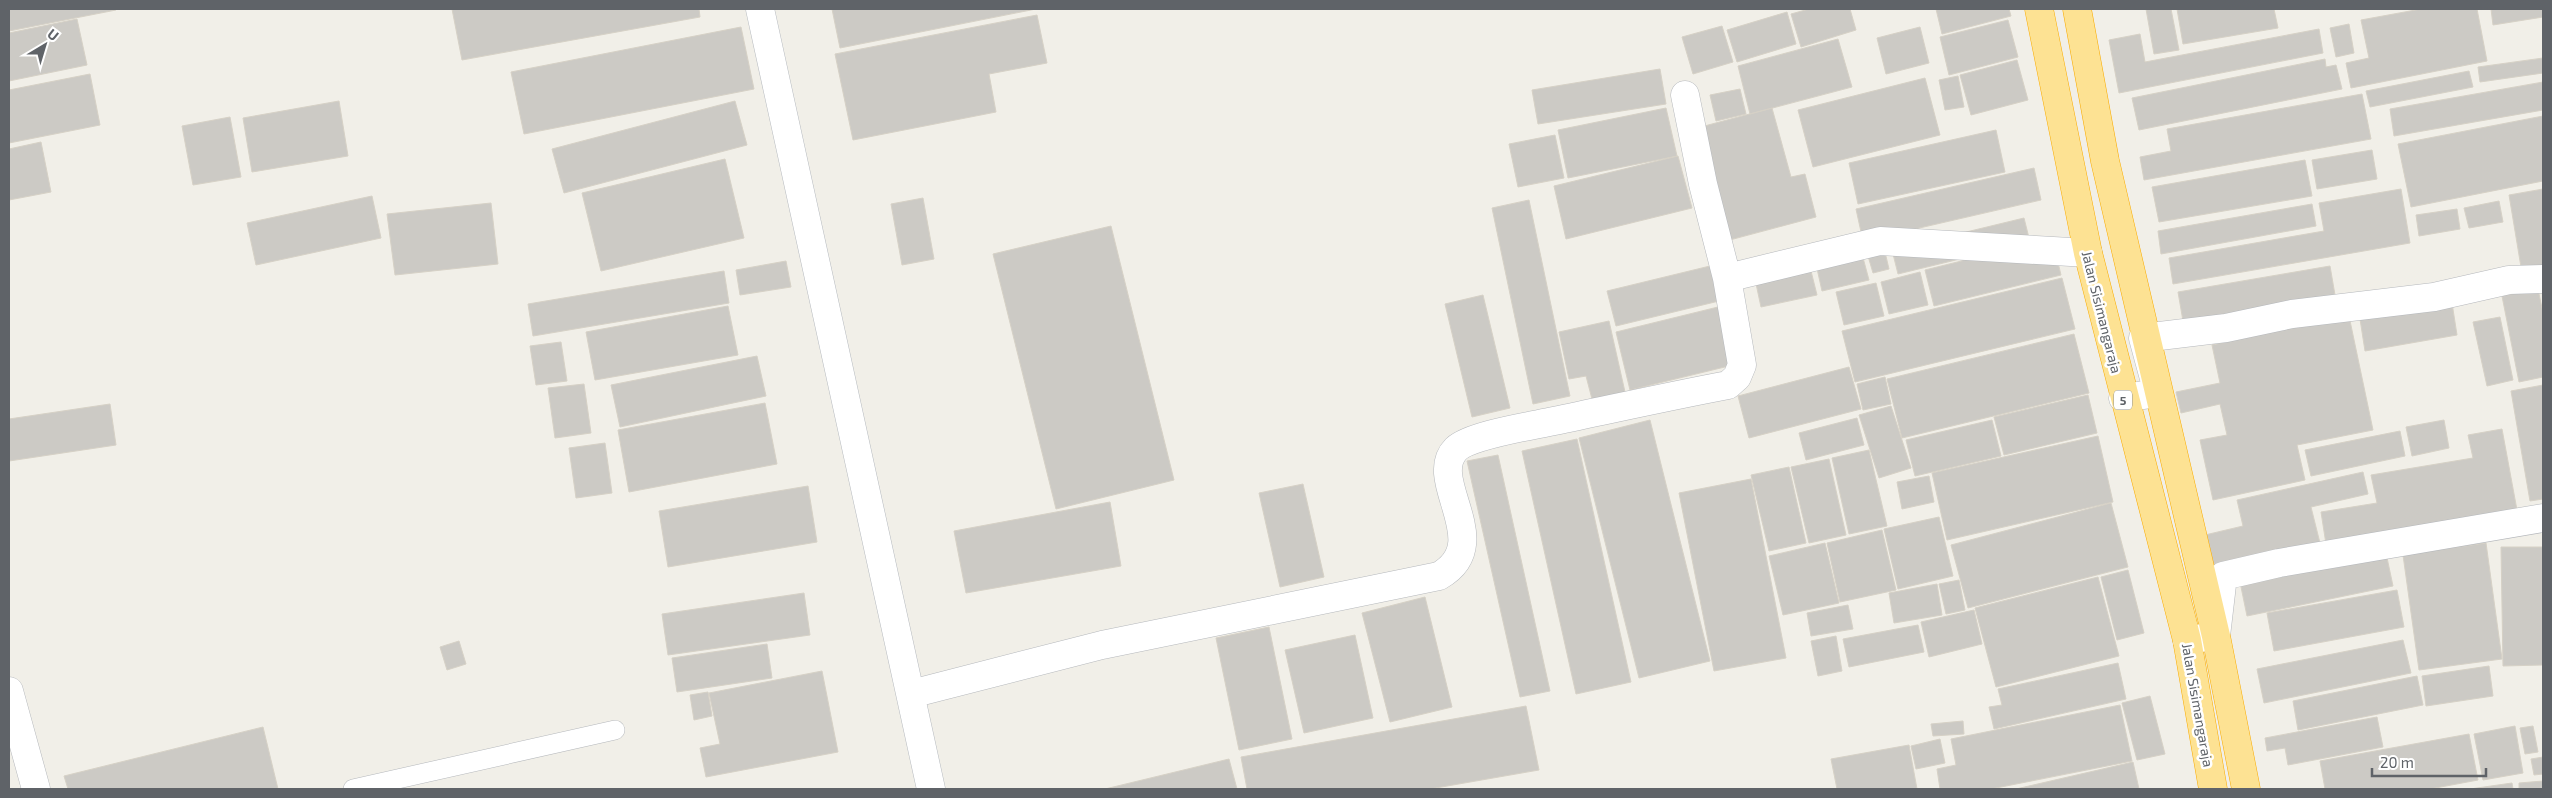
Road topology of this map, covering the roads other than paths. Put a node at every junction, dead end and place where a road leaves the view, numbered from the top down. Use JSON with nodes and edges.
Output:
{"nodes":[{"id":1,"x":760,"y":9,"type":"edge"},
{"id":2,"x":2039,"y":9,"type":"edge"},
{"id":3,"x":2077,"y":9,"type":"edge"},
{"id":4,"x":1685,"y":95,"type":"dead end"},
{"id":5,"x":2088,"y":253,"type":"junction"},
{"id":6,"x":1727,"y":278,"type":"junction"},
{"id":7,"x":2543,"y":279,"type":"edge"},
{"id":8,"x":2158,"y":393,"type":"junction"},
{"id":9,"x":2123,"y":398,"type":"junction"},
{"id":10,"x":2543,"y":518,"type":"edge"},
{"id":11,"x":2216,"y":636,"type":"junction"},
{"id":12,"x":2187,"y":640,"type":"junction"},
{"id":13,"x":9,"y":691,"type":"edge"},
{"id":14,"x":911,"y":694,"type":"junction"},
{"id":15,"x":615,"y":730,"type":"dead end"},
{"id":16,"x":36,"y":789,"type":"edge"},
{"id":17,"x":353,"y":789,"type":"edge"},
{"id":18,"x":931,"y":789,"type":"edge"},
{"id":19,"x":2213,"y":789,"type":"edge"},
{"id":20,"x":2246,"y":789,"type":"edge"}],
"edges":[{"from":1,"to":14,"type":"street"},
{"from":2,"to":5,"type":"highway","name":"Jalan Sisimangaraja","number":"5"},
{"from":3,"to":8,"type":"highway"},
{"from":4,"to":6,"type":"street"},
{"from":5,"to":6,"type":"street"},
{"from":5,"to":9,"type":"highway","name":"Jalan Sisimangaraja","number":"5"},
{"from":6,"to":14,"type":"street"},
{"from":7,"to":8,"type":"street"},
{"from":8,"to":9,"type":"street"},
{"from":8,"to":11,"type":"highway"},
{"from":9,"to":12,"type":"highway","name":"Jalan Sisimangaraja","number":"5"},
{"from":10,"to":11,"type":"street"},
{"from":11,"to":12,"type":"street"},
{"from":11,"to":20,"type":"highway"},
{"from":12,"to":19,"type":"highway","name":"Jalan Sisimangaraja","number":"5"},
{"from":13,"to":16,"type":"street"},
{"from":14,"to":18,"type":"street"},
{"from":15,"to":17,"type":"lane"}]}
